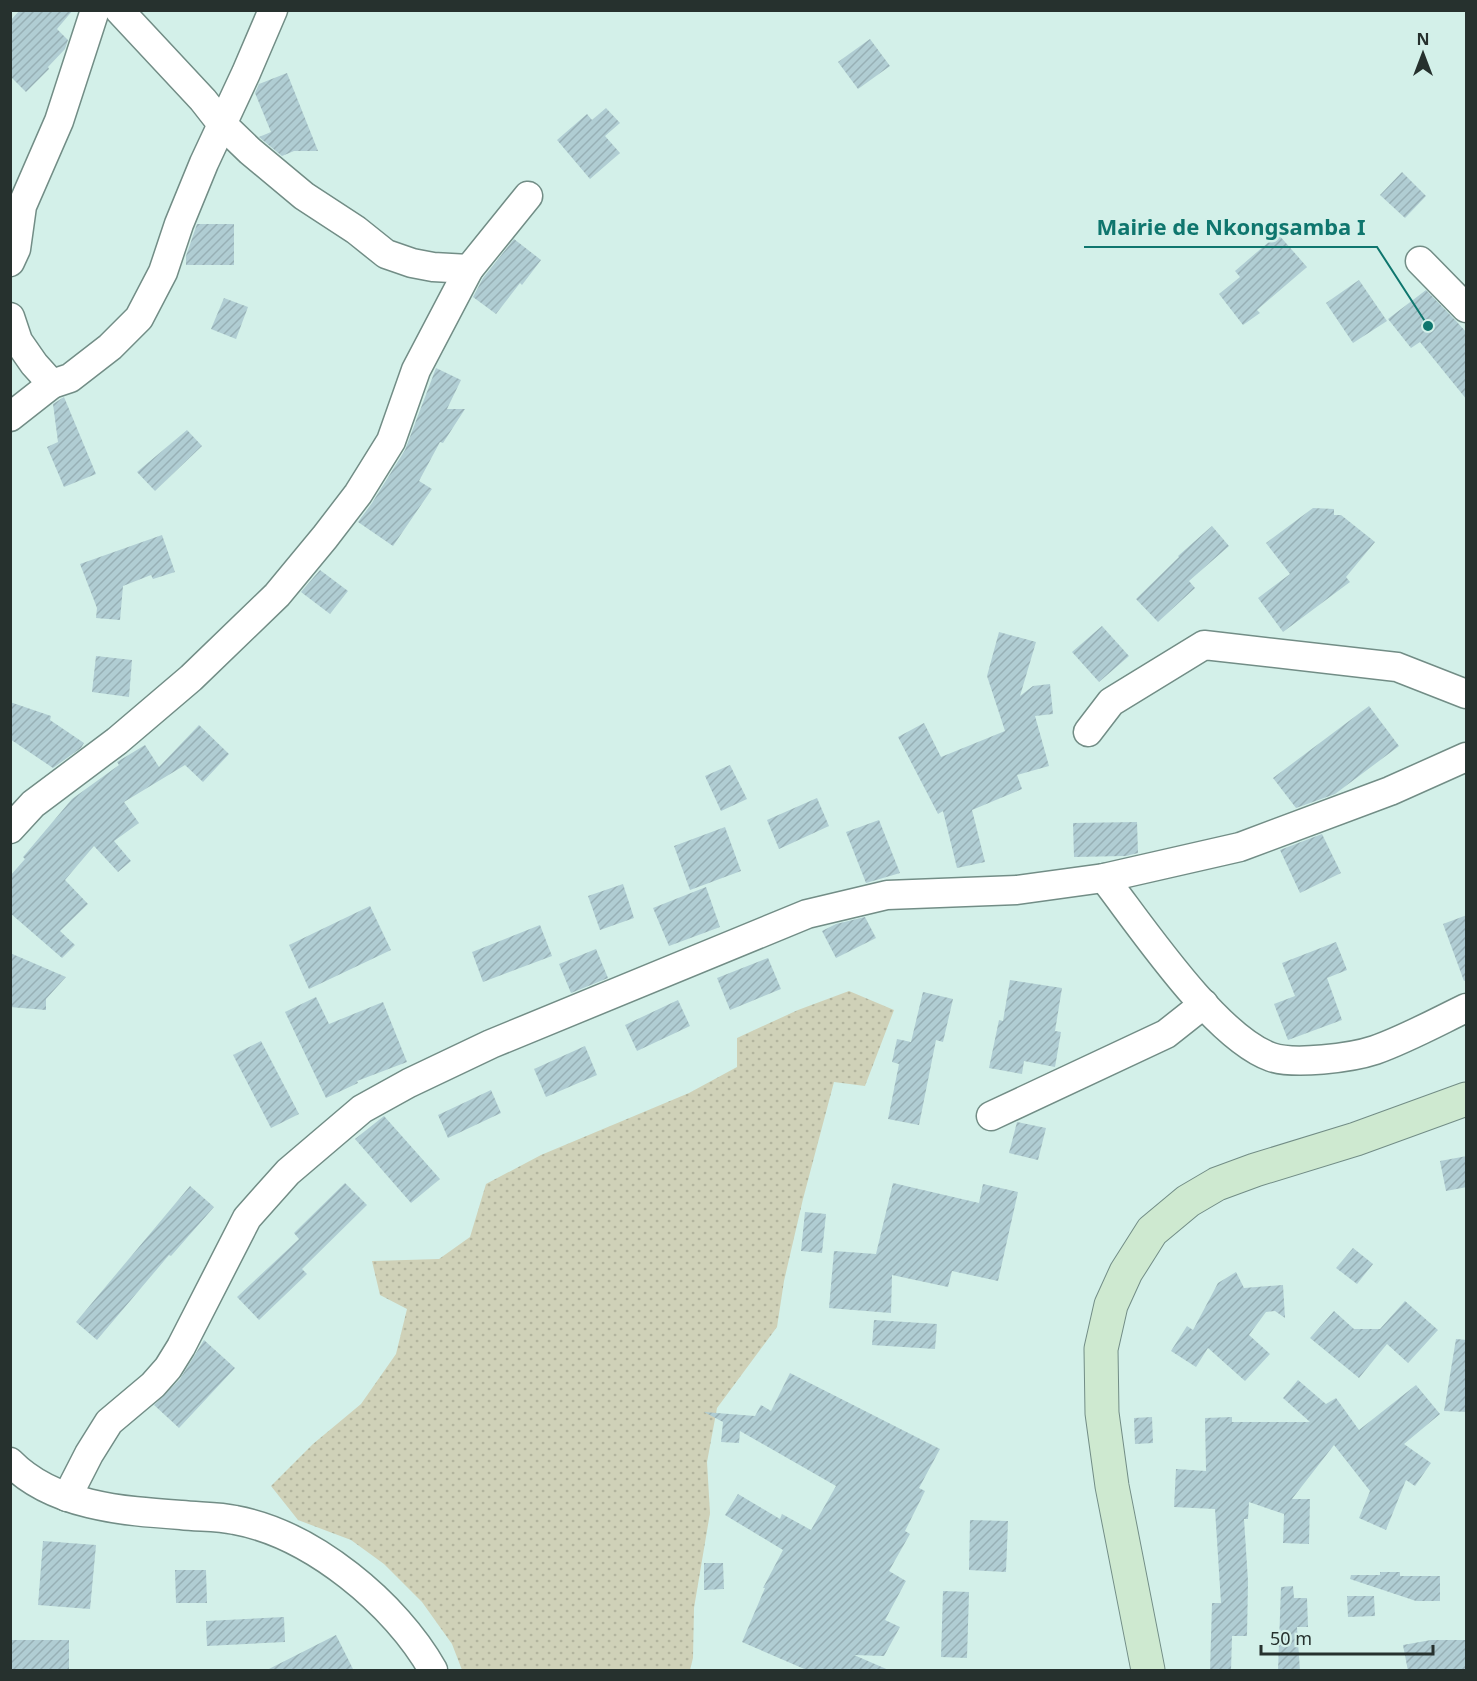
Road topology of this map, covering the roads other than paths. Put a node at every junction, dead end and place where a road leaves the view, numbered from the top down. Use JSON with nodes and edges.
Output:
{"nodes":[{"id":1,"x":95,"y":10,"type":"edge"},
{"id":2,"x":118,"y":10,"type":"edge"},
{"id":3,"x":273,"y":10,"type":"edge"},
{"id":4,"x":221,"y":123,"type":"junction"},
{"id":5,"x":528,"y":196,"type":"dead end"},
{"id":6,"x":1420,"y":261,"type":"dead end"},
{"id":7,"x":10,"y":262,"type":"edge"},
{"id":8,"x":469,"y":269,"type":"junction"},
{"id":9,"x":1467,"y":308,"type":"edge"},
{"id":10,"x":10,"y":317,"type":"edge"},
{"id":11,"x":52,"y":384,"type":"junction"},
{"id":12,"x":10,"y":417,"type":"edge"},
{"id":13,"x":1467,"y":694,"type":"edge"},
{"id":14,"x":1088,"y":732,"type":"dead end"},
{"id":15,"x":1467,"y":757,"type":"edge"},
{"id":16,"x":10,"y":829,"type":"edge"},
{"id":17,"x":1104,"y":878,"type":"junction"},
{"id":18,"x":1204,"y":1004,"type":"junction"},
{"id":19,"x":1466,"y":1008,"type":"edge"},
{"id":20,"x":1467,"y":1099,"type":"edge"},
{"id":21,"x":991,"y":1116,"type":"dead end"},
{"id":22,"x":10,"y":1462,"type":"edge"},
{"id":23,"x":67,"y":1497,"type":"junction"},
{"id":24,"x":434,"y":1671,"type":"edge"},
{"id":25,"x":1148,"y":1671,"type":"edge"}],
"edges":[{"from":1,"to":7,"type":"street"},
{"from":2,"to":4,"type":"street"},
{"from":3,"to":4,"type":"street"},
{"from":4,"to":8,"type":"street"},
{"from":4,"to":11,"type":"street"},
{"from":5,"to":8,"type":"street"},
{"from":6,"to":9,"type":"street"},
{"from":8,"to":16,"type":"street"},
{"from":10,"to":11,"type":"street"},
{"from":11,"to":12,"type":"street"},
{"from":13,"to":14,"type":"street"},
{"from":15,"to":17,"type":"street"},
{"from":17,"to":18,"type":"street"},
{"from":17,"to":23,"type":"street"},
{"from":18,"to":19,"type":"street"},
{"from":18,"to":21,"type":"street"},
{"from":20,"to":25,"type":"street"},
{"from":22,"to":23,"type":"street"},
{"from":23,"to":24,"type":"street"}]}
